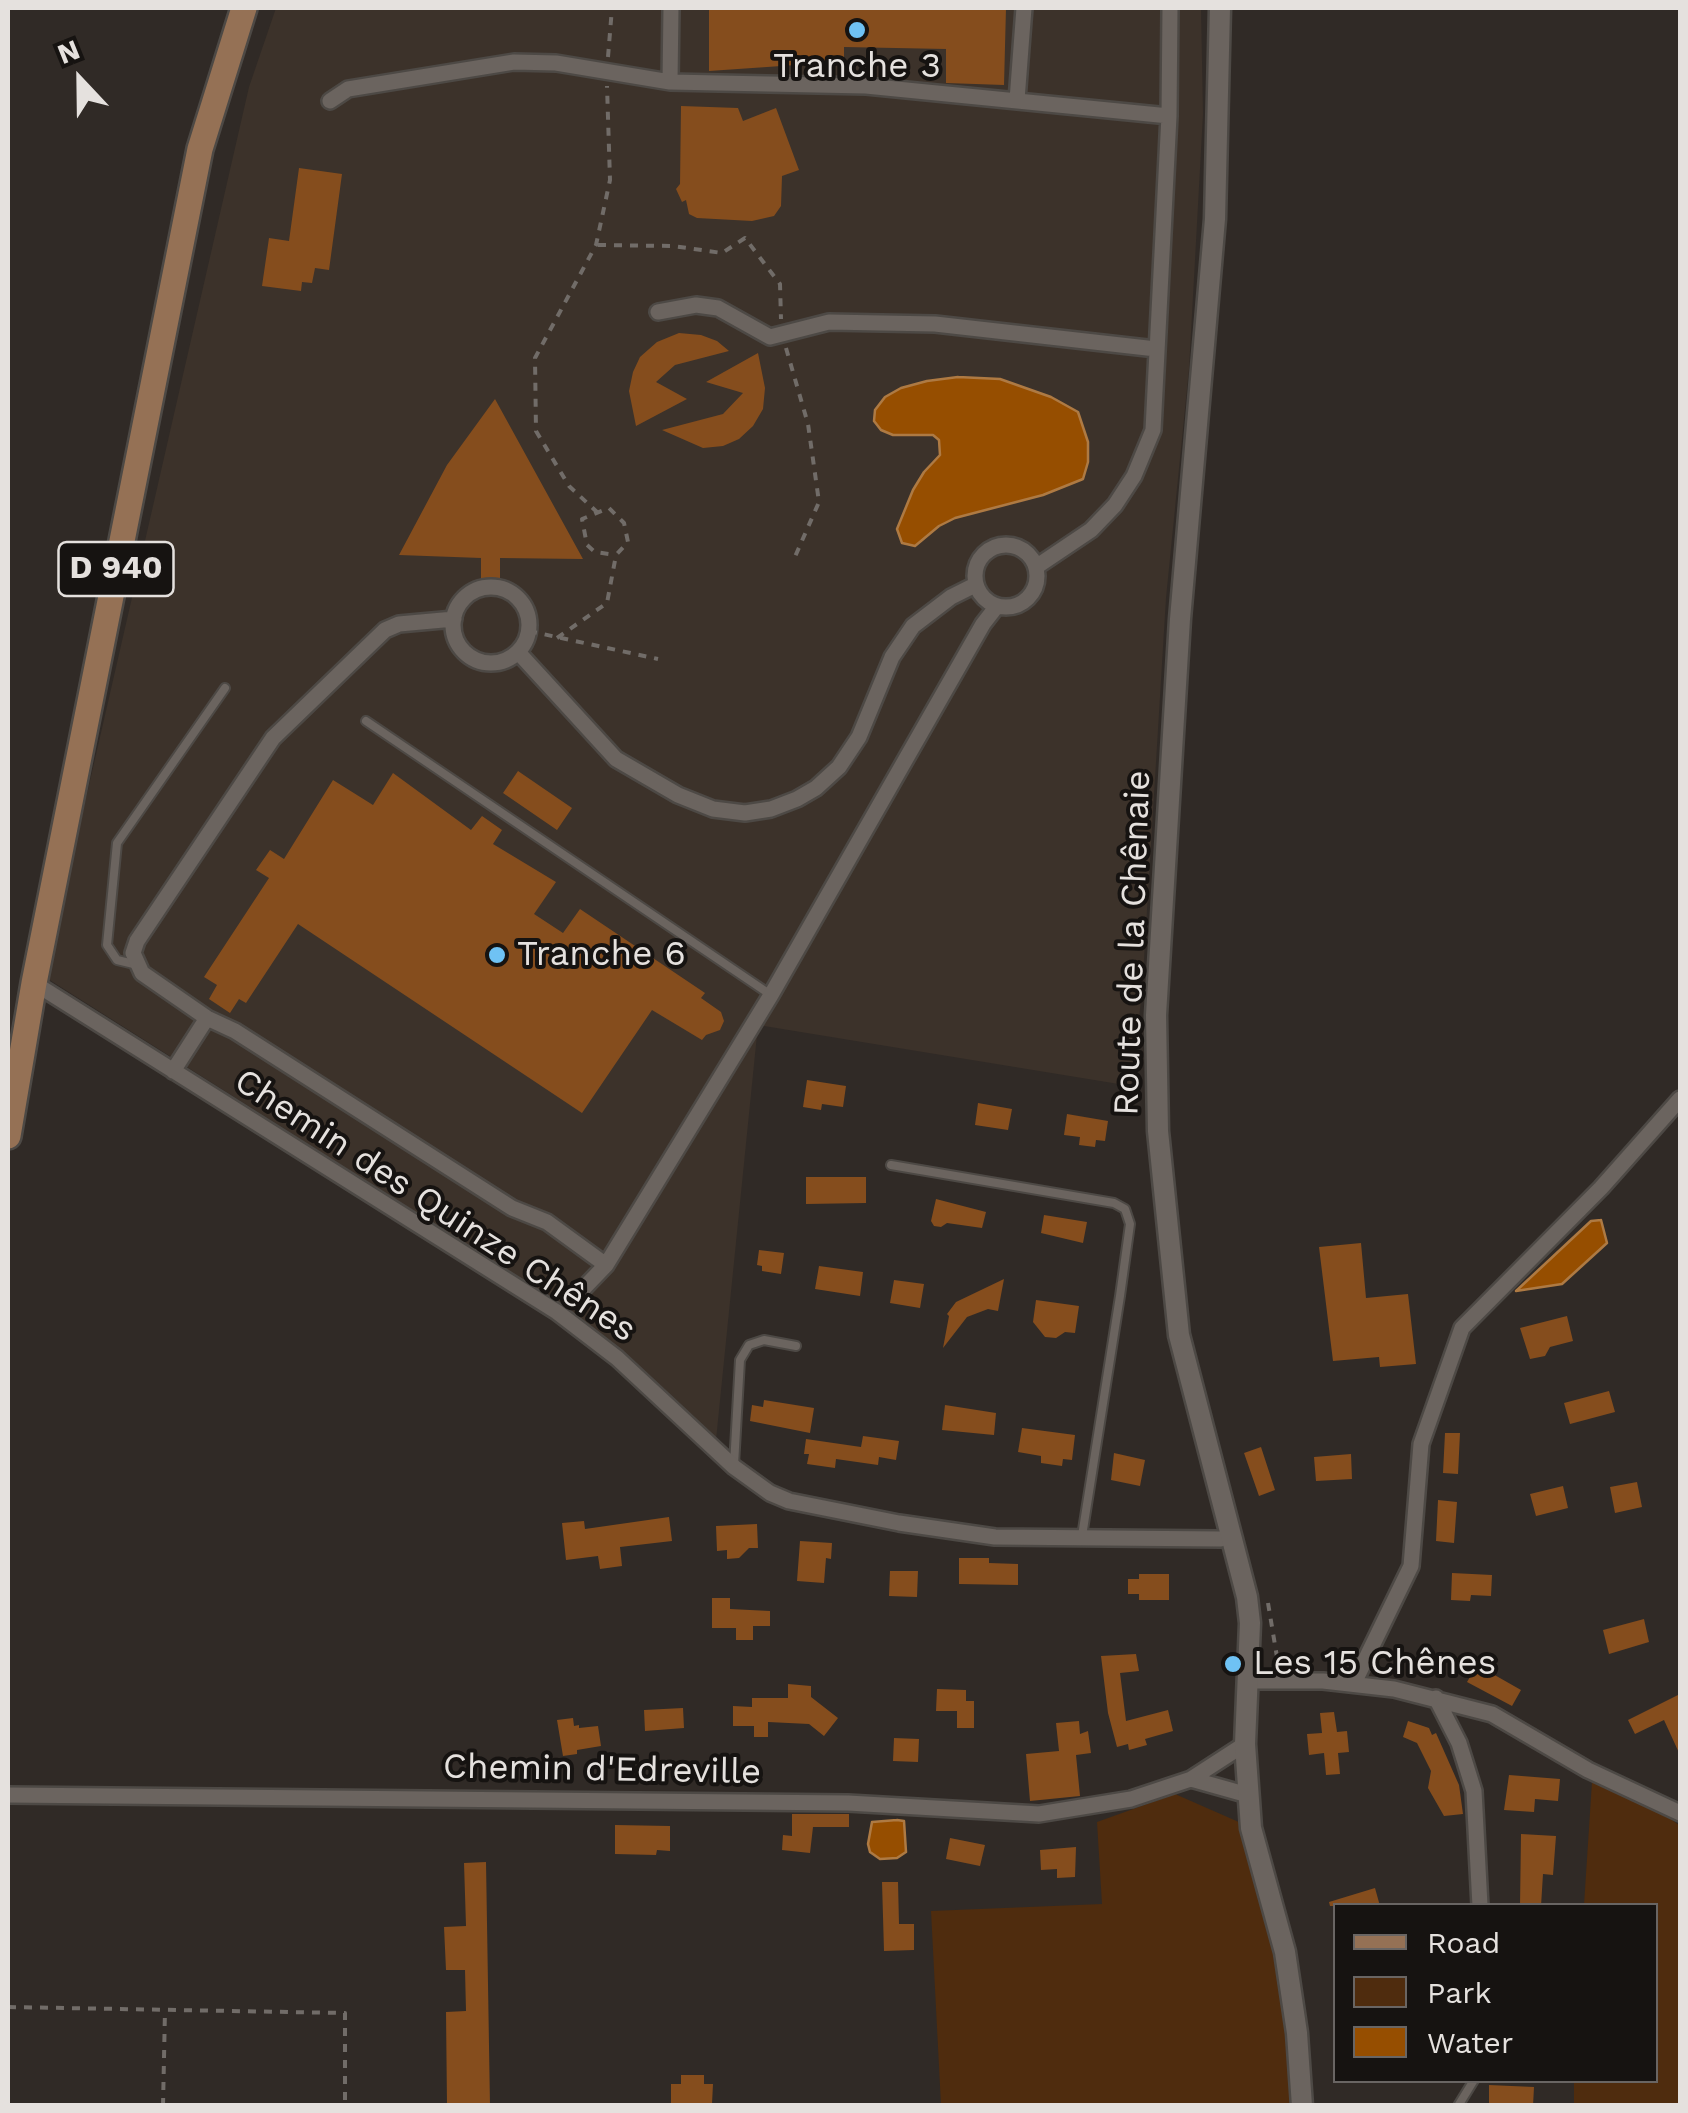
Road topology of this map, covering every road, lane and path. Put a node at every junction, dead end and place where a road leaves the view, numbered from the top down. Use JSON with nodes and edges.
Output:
{"nodes":[{"id":1,"x":244,"y":8,"type":"edge"},
{"id":2,"x":612,"y":8,"type":"edge"},
{"id":3,"x":671,"y":8,"type":"edge"},
{"id":4,"x":1024,"y":8,"type":"edge"},
{"id":5,"x":1170,"y":8,"type":"edge"},
{"id":6,"x":1220,"y":8,"type":"edge"},
{"id":7,"x":607,"y":72,"type":"junction"},
{"id":8,"x":670,"y":82,"type":"junction"},
{"id":9,"x":1017,"y":100,"type":"junction"},
{"id":10,"x":330,"y":102,"type":"dead end"},
{"id":11,"x":1169,"y":116,"type":"junction"},
{"id":12,"x":658,"y":312,"type":"dead end"},
{"id":13,"x":1156,"y":349,"type":"junction"},
{"id":14,"x":598,"y":513,"type":"junction"},
{"id":15,"x":616,"y":555,"type":"junction"},
{"id":16,"x":1036,"y":567,"type":"junction"},
{"id":17,"x":976,"y":585,"type":"junction"},
{"id":18,"x":996,"y":606,"type":"junction"},
{"id":19,"x":454,"y":619,"type":"junction"},
{"id":20,"x":529,"y":631,"type":"junction"},
{"id":21,"x":556,"y":638,"type":"junction"},
{"id":22,"x":518,"y":652,"type":"junction"},
{"id":23,"x":658,"y":659,"type":"dead end"},
{"id":24,"x":225,"y":688,"type":"dead end"},
{"id":25,"x":366,"y":721,"type":"dead end"},
{"id":26,"x":138,"y":965,"type":"junction"},
{"id":27,"x":34,"y":984,"type":"junction"},
{"id":28,"x":771,"y":995,"type":"junction"},
{"id":29,"x":208,"y":1018,"type":"junction"},
{"id":30,"x":174,"y":1071,"type":"junction"},
{"id":31,"x":1680,"y":1099,"type":"edge"},
{"id":32,"x":8,"y":1136,"type":"edge"},
{"id":33,"x":891,"y":1165,"type":"dead end"},
{"id":34,"x":606,"y":1265,"type":"junction"},
{"id":35,"x":582,"y":1290,"type":"dead end"},
{"id":36,"x":796,"y":1346,"type":"dead end"},
{"id":37,"x":734,"y":1467,"type":"junction"},
{"id":38,"x":1232,"y":1536,"type":"junction"},
{"id":39,"x":1082,"y":1538,"type":"junction"},
{"id":40,"x":1263,"y":1590,"type":"dead end"},
{"id":41,"x":1278,"y":1662,"type":"dead end"},
{"id":42,"x":1248,"y":1680,"type":"junction"},
{"id":43,"x":1354,"y":1683,"type":"junction"},
{"id":44,"x":1436,"y":1698,"type":"junction"},
{"id":45,"x":1245,"y":1744,"type":"junction"},
{"id":46,"x":1191,"y":1779,"type":"junction"},
{"id":47,"x":8,"y":1795,"type":"edge"},
{"id":48,"x":1248,"y":1795,"type":"junction"},
{"id":49,"x":1680,"y":1813,"type":"edge"},
{"id":50,"x":1480,"y":1903,"type":"edge"},
{"id":51,"x":8,"y":2006,"type":"edge"},
{"id":52,"x":164,"y":2010,"type":"junction"},
{"id":53,"x":1472,"y":2083,"type":"edge"},
{"id":54,"x":163,"y":2106,"type":"edge"},
{"id":55,"x":346,"y":2106,"type":"edge"},
{"id":56,"x":1302,"y":2106,"type":"edge"},
{"id":57,"x":1458,"y":2106,"type":"edge"}],
"edges":[{"from":1,"to":27,"type":"main road","number":"D 940"},
{"from":2,"to":7,"type":"path"},
{"from":3,"to":8,"type":"street"},
{"from":4,"to":9,"type":"street"},
{"from":5,"to":11,"type":"street"},
{"from":6,"to":38,"type":"street","name":"Route de la Chênaie"},
{"from":7,"to":8,"type":"street"},
{"from":7,"to":10,"type":"street"},
{"from":7,"to":14,"type":"path"},
{"from":8,"to":9,"type":"street"},
{"from":9,"to":11,"type":"street"},
{"from":11,"to":13,"type":"street"},
{"from":12,"to":13,"type":"street"},
{"from":13,"to":16,"type":"street"},
{"from":14,"to":15,"type":"path"},
{"from":14,"to":15,"type":"path"},
{"from":15,"to":21,"type":"path"},
{"from":16,"to":17,"type":"street"},
{"from":16,"to":18,"type":"street"},
{"from":17,"to":18,"type":"street"},
{"from":17,"to":22,"type":"street"},
{"from":18,"to":28,"type":"street"},
{"from":19,"to":20,"type":"street"},
{"from":19,"to":22,"type":"street"},
{"from":19,"to":26,"type":"street"},
{"from":20,"to":21,"type":"path"},
{"from":20,"to":22,"type":"street"},
{"from":21,"to":23,"type":"path"},
{"from":24,"to":26,"type":"lane"},
{"from":25,"to":28,"type":"lane"},
{"from":26,"to":29,"type":"street"},
{"from":27,"to":30,"type":"street","name":"Chemin des Quinze Chênes"},
{"from":27,"to":32,"type":"main road","number":"D 940"},
{"from":28,"to":34,"type":"street"},
{"from":29,"to":30,"type":"street"},
{"from":29,"to":34,"type":"street"},
{"from":30,"to":37,"type":"street","name":"Chemin des Quinze Chênes"},
{"from":31,"to":43,"type":"street"},
{"from":33,"to":39,"type":"lane"},
{"from":34,"to":35,"type":"street"},
{"from":36,"to":37,"type":"lane"},
{"from":37,"to":39,"type":"street","name":"Chemin des Quinze Chênes"},
{"from":38,"to":39,"type":"street","name":"Chemin des Quinze Chênes"},
{"from":38,"to":42,"type":"street","name":"Route de la Chênaie"},
{"from":40,"to":41,"type":"path"},
{"from":42,"to":43,"type":"street"},
{"from":42,"to":45,"type":"street","name":"Route de la Chênaie"},
{"from":43,"to":44,"type":"street"},
{"from":44,"to":49,"type":"street"},
{"from":44,"to":50,"type":"street"},
{"from":45,"to":46,"type":"street","name":"Chemin d'Edreville"},
{"from":45,"to":48,"type":"street","name":"Route de la Chênaie"},
{"from":46,"to":47,"type":"street","name":"Chemin d'Edreville"},
{"from":46,"to":48,"type":"street"},
{"from":48,"to":56,"type":"street","name":"Route de la Chênaie"},
{"from":51,"to":52,"type":"path"},
{"from":52,"to":54,"type":"path"},
{"from":52,"to":55,"type":"path"},
{"from":53,"to":57,"type":"lane"}]}
